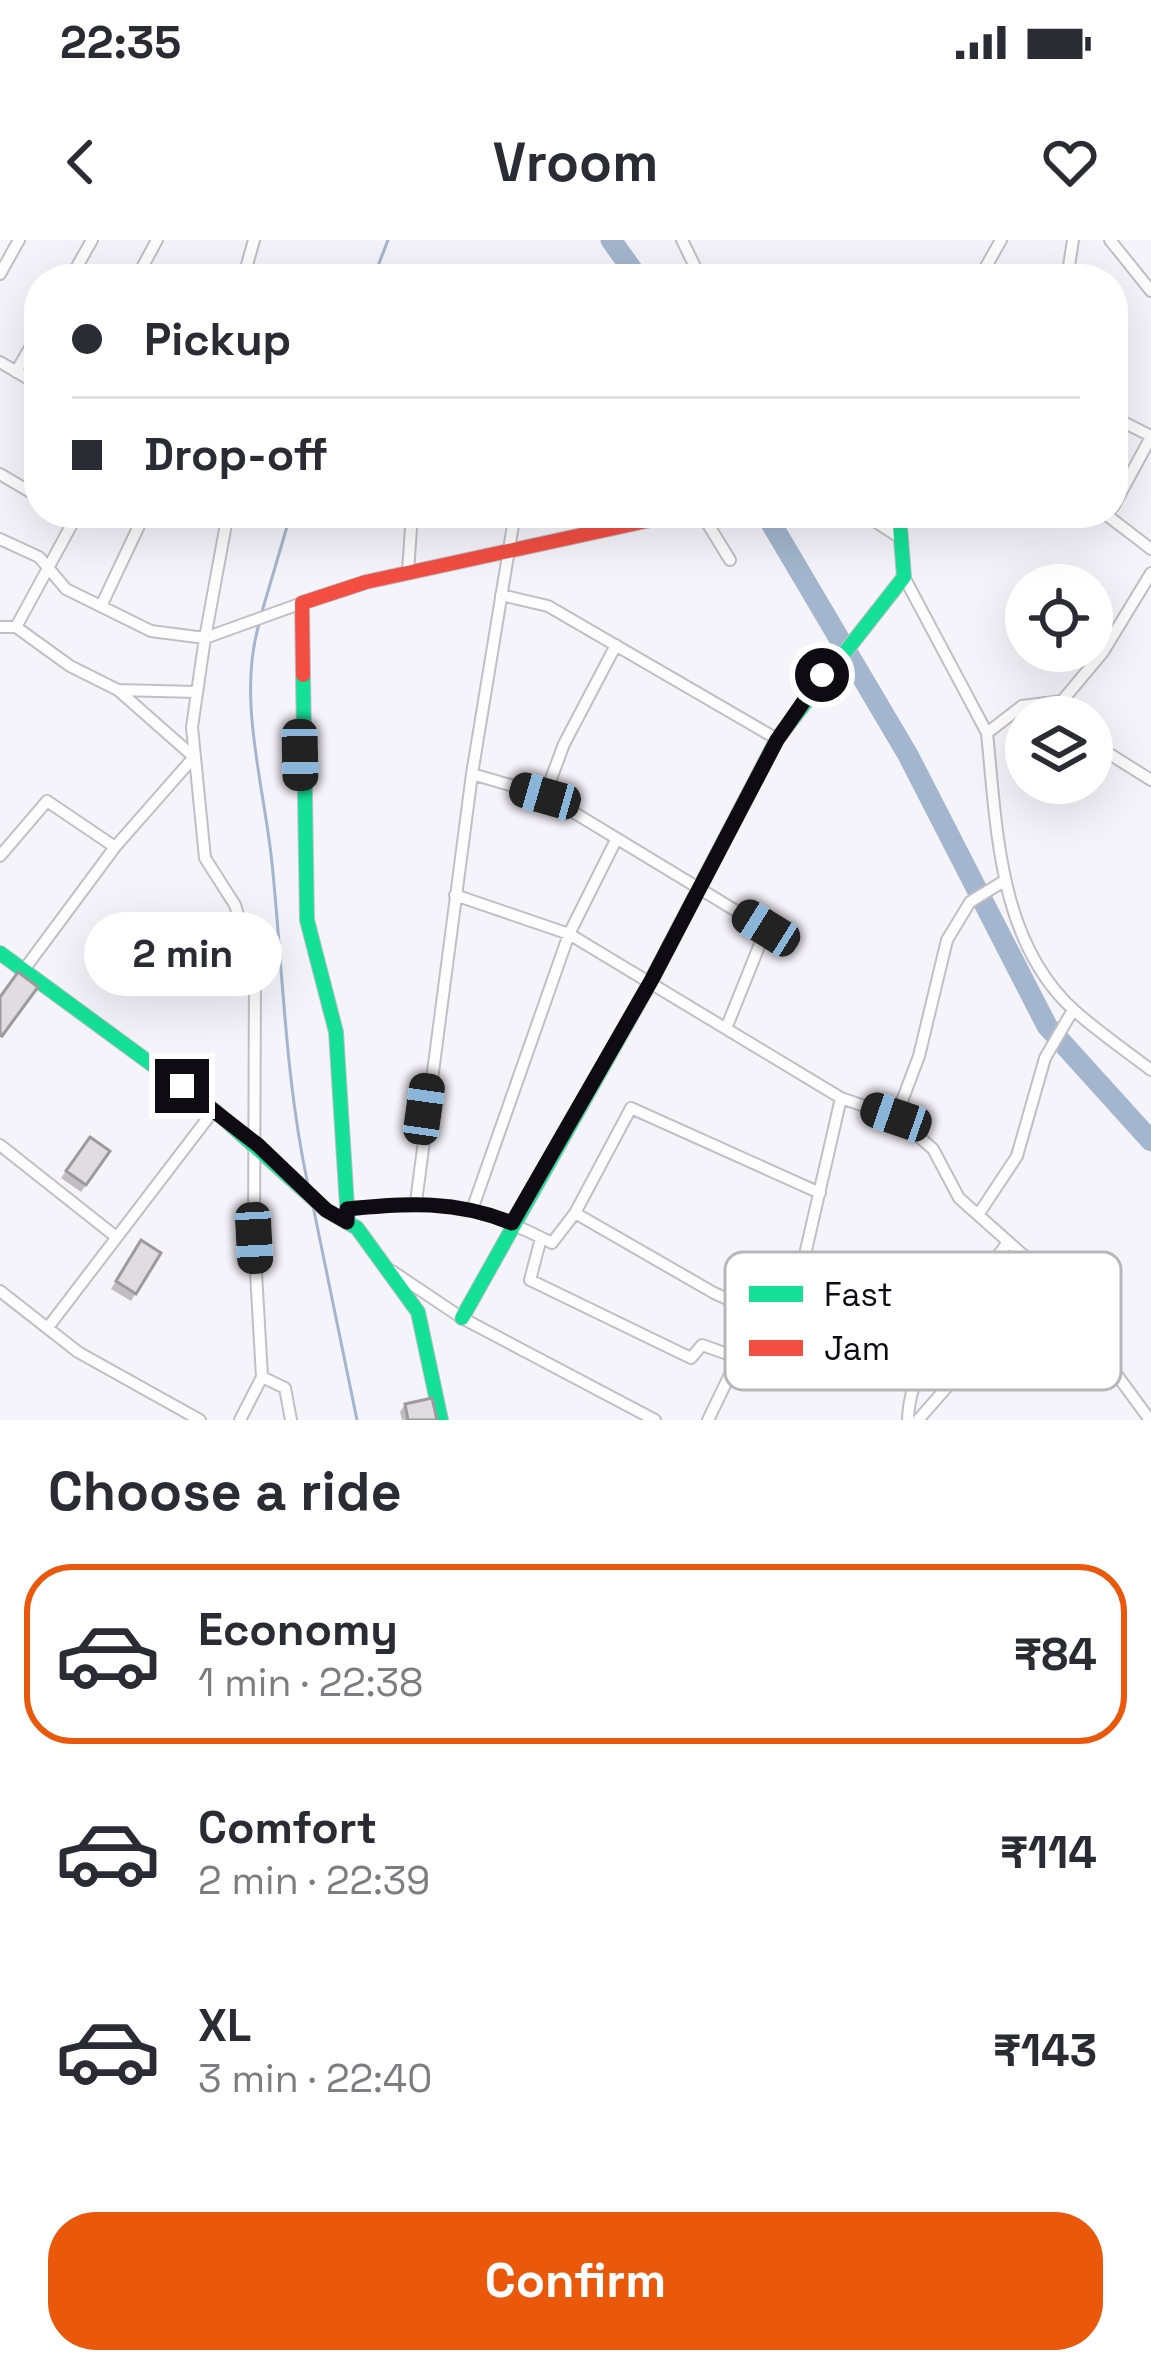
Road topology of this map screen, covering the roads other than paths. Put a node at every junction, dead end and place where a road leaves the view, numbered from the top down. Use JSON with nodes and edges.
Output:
{"nodes":[{"id":1,"x":20,"y":240,"type":"edge"},
{"id":2,"x":1110,"y":240,"type":"edge"},
{"id":3,"x":0,"y":274,"type":"edge"},
{"id":4,"x":1151,"y":291,"type":"edge"},
{"id":5,"x":24,"y":358,"type":"edge"},
{"id":6,"x":0,"y":362,"type":"edge"},
{"id":7,"x":16,"y":372,"type":"junction"},
{"id":8,"x":24,"y":377,"type":"edge"},
{"id":9,"x":1151,"y":437,"type":"edge"},
{"id":10,"x":1128,"y":478,"type":"edge"},
{"id":11,"x":67,"y":528,"type":"edge"},
{"id":12,"x":138,"y":528,"type":"edge"},
{"id":13,"x":225,"y":528,"type":"edge"},
{"id":14,"x":411,"y":528,"type":"edge"},
{"id":15,"x":512,"y":528,"type":"edge"},
{"id":16,"x":612,"y":528,"type":"edge"},
{"id":17,"x":710,"y":528,"type":"edge"},
{"id":18,"x":884,"y":528,"type":"edge"},
{"id":19,"x":898,"y":528,"type":"edge"},
{"id":20,"x":1127,"y":528,"type":"edge"},
{"id":21,"x":898,"y":537,"type":"junction"},
{"id":22,"x":0,"y":538,"type":"edge"},
{"id":23,"x":1151,"y":549,"type":"edge"},
{"id":24,"x":509,"y":550,"type":"junction"},
{"id":25,"x":730,"y":560,"type":"dead end"},
{"id":26,"x":48,"y":570,"type":"junction"},
{"id":27,"x":408,"y":572,"type":"junction"},
{"id":28,"x":1151,"y":573,"type":"edge"},
{"id":29,"x":904,"y":577,"type":"junction"},
{"id":30,"x":1147,"y":589,"type":"edge"},
{"id":31,"x":501,"y":595,"type":"junction"},
{"id":32,"x":302,"y":603,"type":"junction"},
{"id":33,"x":102,"y":604,"type":"junction"},
{"id":34,"x":0,"y":627,"type":"edge"},
{"id":35,"x":16,"y":628,"type":"junction"},
{"id":36,"x":205,"y":638,"type":"junction"},
{"id":37,"x":616,"y":645,"type":"junction"},
{"id":38,"x":118,"y":690,"type":"junction"},
{"id":39,"x":197,"y":692,"type":"junction"},
{"id":40,"x":1066,"y":696,"type":"edge"},
{"id":41,"x":1005,"y":719,"type":"edge"},
{"id":42,"x":987,"y":733,"type":"junction"},
{"id":43,"x":777,"y":740,"type":"junction"},
{"id":44,"x":1113,"y":756,"type":"edge"},
{"id":45,"x":194,"y":757,"type":"junction"},
{"id":46,"x":472,"y":774,"type":"junction"},
{"id":47,"x":1151,"y":780,"type":"edge"},
{"id":48,"x":545,"y":796,"type":"junction"},
{"id":49,"x":616,"y":840,"type":"junction"},
{"id":50,"x":115,"y":847,"type":"junction"},
{"id":51,"x":0,"y":856,"type":"edge"},
{"id":52,"x":1004,"y":881,"type":"junction"},
{"id":53,"x":700,"y":887,"type":"junction"},
{"id":54,"x":455,"y":895,"type":"junction"},
{"id":55,"x":569,"y":934,"type":"junction"},
{"id":56,"x":0,"y":953,"type":"edge"},
{"id":57,"x":23,"y":971,"type":"junction"},
{"id":58,"x":651,"y":981,"type":"junction"},
{"id":59,"x":1073,"y":1010,"type":"junction"},
{"id":60,"x":727,"y":1026,"type":"junction"},
{"id":61,"x":1151,"y":1070,"type":"edge"},
{"id":62,"x":842,"y":1098,"type":"junction"},
{"id":63,"x":214,"y":1110,"type":"junction"},
{"id":64,"x":896,"y":1117,"type":"junction"},
{"id":65,"x":0,"y":1145,"type":"edge"},
{"id":66,"x":258,"y":1145,"type":"junction"},
{"id":67,"x":820,"y":1193,"type":"junction"},
{"id":68,"x":416,"y":1202,"type":"junction"},
{"id":69,"x":473,"y":1207,"type":"junction"},
{"id":70,"x":575,"y":1213,"type":"junction"},
{"id":71,"x":978,"y":1215,"type":"junction"},
{"id":72,"x":347,"y":1216,"type":"junction"},
{"id":73,"x":512,"y":1223,"type":"junction"},
{"id":74,"x":115,"y":1236,"type":"junction"},
{"id":75,"x":541,"y":1238,"type":"junction"},
{"id":76,"x":1008,"y":1242,"type":"junction"},
{"id":77,"x":807,"y":1252,"type":"edge"},
{"id":78,"x":1001,"y":1252,"type":"edge"},
{"id":79,"x":1017,"y":1252,"type":"edge"},
{"id":80,"x":381,"y":1264,"type":"junction"},
{"id":81,"x":0,"y":1292,"type":"edge"},
{"id":82,"x":725,"y":1299,"type":"edge"},
{"id":83,"x":462,"y":1318,"type":"junction"},
{"id":84,"x":49,"y":1326,"type":"junction"},
{"id":85,"x":725,"y":1353,"type":"edge"},
{"id":86,"x":262,"y":1377,"type":"junction"},
{"id":87,"x":1121,"y":1381,"type":"edge"},
{"id":88,"x":725,"y":1385,"type":"edge"},
{"id":89,"x":911,"y":1390,"type":"edge"},
{"id":90,"x":944,"y":1390,"type":"edge"},
{"id":91,"x":629,"y":1415,"type":"edge"},
{"id":92,"x":200,"y":1420,"type":"edge"},
{"id":93,"x":241,"y":1420,"type":"edge"},
{"id":94,"x":291,"y":1420,"type":"edge"},
{"id":95,"x":441,"y":1420,"type":"edge"},
{"id":96,"x":656,"y":1420,"type":"edge"},
{"id":97,"x":708,"y":1420,"type":"edge"},
{"id":98,"x":908,"y":1420,"type":"edge"},
{"id":99,"x":918,"y":1420,"type":"edge"},
{"id":100,"x":1150,"y":1420,"type":"edge"}],
"edges":[{"from":1,"to":3,"type":"street"},
{"from":2,"to":4,"type":"street"},
{"from":5,"to":7,"type":"street"},
{"from":6,"to":7,"type":"street"},
{"from":7,"to":8,"type":"street"},
{"from":9,"to":10,"type":"street"},
{"from":11,"to":26,"type":"street"},
{"from":12,"to":33,"type":"street"},
{"from":13,"to":36,"type":"street"},
{"from":14,"to":27,"type":"street"},
{"from":15,"to":24,"type":"street"},
{"from":16,"to":24,"type":"street"},
{"from":17,"to":25,"type":"street"},
{"from":18,"to":21,"type":"street"},
{"from":19,"to":21,"type":"street"},
{"from":20,"to":23,"type":"street"},
{"from":21,"to":29,"type":"street"},
{"from":22,"to":26,"type":"street"},
{"from":24,"to":27,"type":"street"},
{"from":24,"to":31,"type":"street"},
{"from":26,"to":33,"type":"street"},
{"from":26,"to":35,"type":"street"},
{"from":27,"to":32,"type":"street"},
{"from":28,"to":30,"type":"street"},
{"from":29,"to":42,"type":"street"},
{"from":29,"to":43,"type":"street"},
{"from":30,"to":40,"type":"street"},
{"from":31,"to":37,"type":"street"},
{"from":31,"to":46,"type":"street"},
{"from":32,"to":36,"type":"street"},
{"from":32,"to":72,"type":"street"},
{"from":33,"to":36,"type":"street"},
{"from":34,"to":35,"type":"street"},
{"from":35,"to":38,"type":"street"},
{"from":36,"to":39,"type":"street"},
{"from":37,"to":43,"type":"street"},
{"from":37,"to":48,"type":"street"},
{"from":38,"to":39,"type":"street"},
{"from":38,"to":45,"type":"street"},
{"from":39,"to":45,"type":"street"},
{"from":41,"to":42,"type":"street"},
{"from":42,"to":52,"type":"street"},
{"from":43,"to":53,"type":"street"},
{"from":44,"to":47,"type":"street"},
{"from":45,"to":50,"type":"street"},
{"from":45,"to":66,"type":"street"},
{"from":46,"to":48,"type":"street"},
{"from":46,"to":54,"type":"street"},
{"from":48,"to":49,"type":"street"},
{"from":49,"to":53,"type":"street"},
{"from":49,"to":55,"type":"street"},
{"from":50,"to":51,"type":"street"},
{"from":50,"to":57,"type":"street"},
{"from":52,"to":59,"type":"street"},
{"from":52,"to":64,"type":"street"},
{"from":53,"to":58,"type":"street"},
{"from":53,"to":60,"type":"street"},
{"from":54,"to":55,"type":"street"},
{"from":54,"to":68,"type":"street"},
{"from":55,"to":58,"type":"street"},
{"from":55,"to":69,"type":"street"},
{"from":56,"to":57,"type":"street"},
{"from":57,"to":63,"type":"street"},
{"from":58,"to":60,"type":"street"},
{"from":58,"to":73,"type":"street"},
{"from":59,"to":61,"type":"street"},
{"from":59,"to":71,"type":"street"},
{"from":60,"to":62,"type":"street"},
{"from":62,"to":64,"type":"street"},
{"from":62,"to":67,"type":"street"},
{"from":63,"to":66,"type":"street"},
{"from":63,"to":74,"type":"street"},
{"from":64,"to":71,"type":"street"},
{"from":65,"to":74,"type":"street"},
{"from":66,"to":72,"type":"street"},
{"from":66,"to":86,"type":"street"},
{"from":67,"to":70,"type":"street"},
{"from":67,"to":77,"type":"street"},
{"from":68,"to":69,"type":"street"},
{"from":68,"to":72,"type":"street"},
{"from":69,"to":73,"type":"street"},
{"from":70,"to":75,"type":"street"},
{"from":70,"to":82,"type":"street"},
{"from":71,"to":76,"type":"street"},
{"from":72,"to":80,"type":"street"},
{"from":73,"to":75,"type":"street"},
{"from":73,"to":83,"type":"street"},
{"from":74,"to":84,"type":"street"},
{"from":75,"to":85,"type":"street"},
{"from":76,"to":78,"type":"street"},
{"from":76,"to":79,"type":"street"},
{"from":80,"to":83,"type":"street"},
{"from":80,"to":95,"type":"street"},
{"from":81,"to":84,"type":"street"},
{"from":83,"to":91,"type":"street"},
{"from":84,"to":92,"type":"street"},
{"from":86,"to":93,"type":"street"},
{"from":86,"to":94,"type":"street"},
{"from":87,"to":100,"type":"street"},
{"from":88,"to":97,"type":"street"},
{"from":89,"to":98,"type":"street"},
{"from":90,"to":99,"type":"street"},
{"from":91,"to":96,"type":"street"}]}
